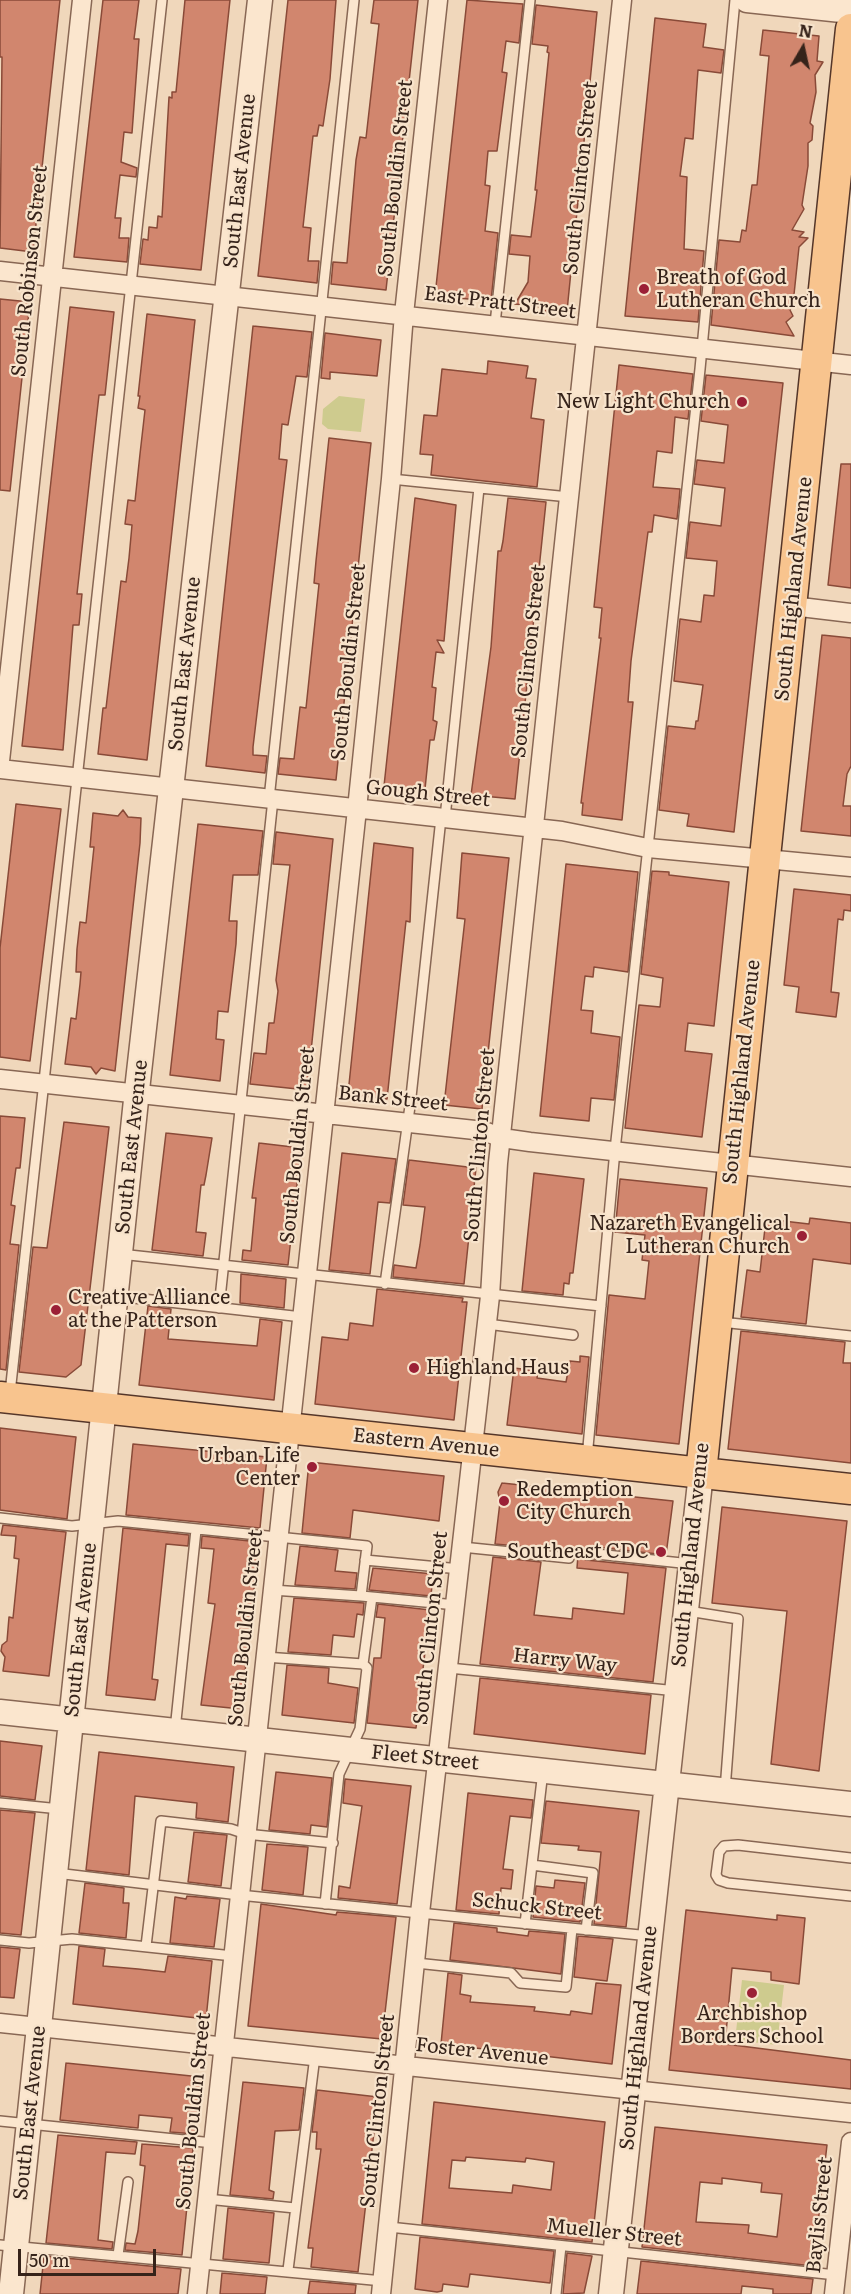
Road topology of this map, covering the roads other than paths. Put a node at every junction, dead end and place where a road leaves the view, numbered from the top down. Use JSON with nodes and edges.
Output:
{"nodes":[{"id":1,"x":82,"y":0,"type":"edge"},
{"id":2,"x":162,"y":0,"type":"edge"},
{"id":3,"x":260,"y":0,"type":"edge"},
{"id":4,"x":354,"y":0,"type":"edge"},
{"id":5,"x":438,"y":0,"type":"edge"},
{"id":6,"x":530,"y":0,"type":"edge"},
{"id":7,"x":622,"y":0,"type":"edge"},
{"id":8,"x":735,"y":0,"type":"edge"},
{"id":9,"x":747,"y":0,"type":"edge"},
{"id":10,"x":851,"y":11,"type":"edge"},
{"id":11,"x":851,"y":28,"type":"edge"},
{"id":12,"x":844,"y":166,"type":"edge"},
{"id":13,"x":0,"y":271,"type":"edge"},
{"id":14,"x":52,"y":277,"type":"junction"},
{"id":15,"x":129,"y":285,"type":"junction"},
{"id":16,"x":227,"y":295,"type":"junction"},
{"id":17,"x":321,"y":305,"type":"junction"},
{"id":18,"x":404,"y":314,"type":"junction"},
{"id":19,"x":495,"y":324,"type":"junction"},
{"id":20,"x":586,"y":337,"type":"junction"},
{"id":21,"x":701,"y":350,"type":"junction"},
{"id":22,"x":818,"y":362,"type":"junction"},
{"id":23,"x":851,"y":365,"type":"edge"},
{"id":24,"x":391,"y":479,"type":"junction"},
{"id":25,"x":479,"y":488,"type":"junction"},
{"id":26,"x":569,"y":497,"type":"junction"},
{"id":27,"x":792,"y":606,"type":"junction"},
{"id":28,"x":851,"y":613,"type":"edge"},
{"id":29,"x":0,"y":761,"type":"edge"},
{"id":30,"x":0,"y":769,"type":"edge"},
{"id":31,"x":77,"y":778,"type":"junction"},
{"id":32,"x":172,"y":788,"type":"junction"},
{"id":33,"x":271,"y":799,"type":"junction"},
{"id":34,"x":357,"y":809,"type":"junction"},
{"id":35,"x":443,"y":818,"type":"junction"},
{"id":36,"x":534,"y":828,"type":"junction"},
{"id":37,"x":648,"y":848,"type":"junction"},
{"id":38,"x":765,"y":860,"type":"junction"},
{"id":39,"x":851,"y":867,"type":"edge"},
{"id":40,"x":0,"y":1079,"type":"edge"},
{"id":41,"x":45,"y":1084,"type":"junction"},
{"id":42,"x":137,"y":1095,"type":"junction"},
{"id":43,"x":240,"y":1106,"type":"junction"},
{"id":44,"x":324,"y":1114,"type":"junction"},
{"id":45,"x":407,"y":1123,"type":"junction"},
{"id":46,"x":502,"y":1138,"type":"junction"},
{"id":47,"x":615,"y":1150,"type":"junction"},
{"id":48,"x":732,"y":1163,"type":"junction"},
{"id":49,"x":851,"y":1177,"type":"edge"},
{"id":50,"x":120,"y":1254,"type":"junction"},
{"id":51,"x":224,"y":1266,"type":"junction"},
{"id":52,"x":306,"y":1275,"type":"junction"},
{"id":53,"x":385,"y":1284,"type":"junction"},
{"id":54,"x":116,"y":1296,"type":"junction"},
{"id":55,"x":490,"y":1296,"type":"junction"},
{"id":56,"x":601,"y":1306,"type":"junction"},
{"id":57,"x":219,"y":1308,"type":"junction"},
{"id":58,"x":302,"y":1317,"type":"junction"},
{"id":59,"x":715,"y":1322,"type":"junction"},
{"id":60,"x":487,"y":1324,"type":"junction"},
{"id":61,"x":573,"y":1335,"type":"dead end"},
{"id":62,"x":851,"y":1336,"type":"edge"},
{"id":63,"x":5,"y":1398,"type":"edge"},
{"id":64,"x":104,"y":1408,"type":"junction"},
{"id":65,"x":290,"y":1428,"type":"junction"},
{"id":66,"x":472,"y":1448,"type":"junction"},
{"id":67,"x":586,"y":1460,"type":"junction"},
{"id":68,"x":701,"y":1473,"type":"junction"},
{"id":69,"x":851,"y":1489,"type":"edge"},
{"id":70,"x":0,"y":1518,"type":"edge"},
{"id":71,"x":92,"y":1524,"type":"junction"},
{"id":72,"x":196,"y":1530,"type":"junction"},
{"id":73,"x":278,"y":1539,"type":"junction"},
{"id":74,"x":462,"y":1547,"type":"junction"},
{"id":75,"x":587,"y":1553,"type":"dead end"},
{"id":76,"x":569,"y":1558,"type":"dead end"},
{"id":77,"x":365,"y":1560,"type":"junction"},
{"id":78,"x":691,"y":1564,"type":"junction"},
{"id":79,"x":460,"y":1569,"type":"junction"},
{"id":80,"x":272,"y":1590,"type":"junction"},
{"id":81,"x":361,"y":1596,"type":"junction"},
{"id":82,"x":372,"y":1597,"type":"junction"},
{"id":83,"x":456,"y":1605,"type":"junction"},
{"id":84,"x":686,"y":1610,"type":"junction"},
{"id":85,"x":265,"y":1657,"type":"junction"},
{"id":86,"x":363,"y":1664,"type":"junction"},
{"id":87,"x":449,"y":1668,"type":"junction"},
{"id":88,"x":677,"y":1691,"type":"junction"},
{"id":89,"x":0,"y":1712,"type":"edge"},
{"id":90,"x":71,"y":1720,"type":"junction"},
{"id":91,"x":175,"y":1731,"type":"junction"},
{"id":92,"x":256,"y":1740,"type":"junction"},
{"id":93,"x":351,"y":1750,"type":"junction"},
{"id":94,"x":439,"y":1759,"type":"junction"},
{"id":95,"x":543,"y":1771,"type":"junction"},
{"id":96,"x":667,"y":1784,"type":"junction"},
{"id":97,"x":725,"y":1790,"type":"junction"},
{"id":98,"x":0,"y":1803,"type":"edge"},
{"id":99,"x":851,"y":1804,"type":"edge"},
{"id":100,"x":62,"y":1809,"type":"junction"},
{"id":101,"x":246,"y":1834,"type":"junction"},
{"id":102,"x":333,"y":1843,"type":"junction"},
{"id":103,"x":851,"y":1858,"type":"edge"},
{"id":104,"x":532,"y":1865,"type":"junction"},
{"id":105,"x":55,"y":1873,"type":"junction"},
{"id":106,"x":154,"y":1885,"type":"junction"},
{"id":107,"x":239,"y":1895,"type":"junction"},
{"id":108,"x":851,"y":1896,"type":"edge"},
{"id":109,"x":325,"y":1904,"type":"junction"},
{"id":110,"x":420,"y":1913,"type":"junction"},
{"id":111,"x":525,"y":1924,"type":"junction"},
{"id":112,"x":572,"y":1929,"type":"junction"},
{"id":113,"x":586,"y":1930,"type":"junction"},
{"id":114,"x":650,"y":1936,"type":"junction"},
{"id":115,"x":0,"y":1940,"type":"edge"},
{"id":116,"x":48,"y":1940,"type":"junction"},
{"id":117,"x":146,"y":1946,"type":"junction"},
{"id":118,"x":233,"y":1956,"type":"junction"},
{"id":119,"x":416,"y":1963,"type":"junction"},
{"id":120,"x":0,"y":2023,"type":"edge"},
{"id":121,"x":39,"y":2028,"type":"junction"},
{"id":122,"x":224,"y":2047,"type":"junction"},
{"id":123,"x":315,"y":2056,"type":"junction"},
{"id":124,"x":405,"y":2066,"type":"junction"},
{"id":125,"x":633,"y":2091,"type":"junction"},
{"id":126,"x":851,"y":2114,"type":"edge"},
{"id":127,"x":0,"y":2121,"type":"edge"},
{"id":128,"x":29,"y":2125,"type":"junction"},
{"id":129,"x":851,"y":2142,"type":"edge"},
{"id":130,"x":213,"y":2144,"type":"junction"},
{"id":131,"x":128,"y":2182,"type":"dead end"},
{"id":132,"x":207,"y":2199,"type":"junction"},
{"id":133,"x":295,"y":2208,"type":"junction"},
{"id":134,"x":847,"y":2213,"type":"edge"},
{"id":135,"x":389,"y":2227,"type":"junction"},
{"id":136,"x":8,"y":2246,"type":"edge"},
{"id":137,"x":561,"y":2246,"type":"junction"},
{"id":138,"x":616,"y":2252,"type":"junction"},
{"id":139,"x":118,"y":2255,"type":"junction"},
{"id":140,"x":200,"y":2262,"type":"junction"},
{"id":141,"x":288,"y":2270,"type":"junction"},
{"id":142,"x":836,"y":2275,"type":"junction"},
{"id":143,"x":382,"y":2287,"type":"edge"},
{"id":144,"x":11,"y":2294,"type":"edge"},
{"id":145,"x":196,"y":2294,"type":"edge"},
{"id":146,"x":556,"y":2294,"type":"edge"},
{"id":147,"x":611,"y":2294,"type":"edge"},
{"id":148,"x":834,"y":2294,"type":"edge"}],
"edges":[{"from":1,"to":14,"type":"street","name":"South Robinson Street"},
{"from":2,"to":15,"type":"lane"},
{"from":3,"to":16,"type":"street","name":"South East Avenue"},
{"from":4,"to":17,"type":"lane"},
{"from":5,"to":18,"type":"street","name":"South Bouldin Street"},
{"from":6,"to":19,"type":"lane"},
{"from":7,"to":20,"type":"street","name":"South Clinton Street"},
{"from":8,"to":21,"type":"lane"},
{"from":9,"to":10,"type":"street"},
{"from":11,"to":12,"type":"main road","name":"South Highland Avenue"},
{"from":12,"to":22,"type":"main road","name":"South Highland Avenue"},
{"from":13,"to":14,"type":"street","name":"East Pratt Street"},
{"from":14,"to":15,"type":"street","name":"East Pratt Street"},
{"from":14,"to":29,"type":"street","name":"South Robinson Street"},
{"from":15,"to":16,"type":"street","name":"East Pratt Street"},
{"from":15,"to":31,"type":"lane"},
{"from":16,"to":17,"type":"street","name":"East Pratt Street"},
{"from":16,"to":32,"type":"street","name":"South East Avenue"},
{"from":17,"to":18,"type":"street","name":"East Pratt Street"},
{"from":17,"to":33,"type":"lane"},
{"from":18,"to":19,"type":"street","name":"East Pratt Street"},
{"from":18,"to":24,"type":"street","name":"South Bouldin Street"},
{"from":19,"to":20,"type":"street","name":"East Pratt Street"},
{"from":20,"to":21,"type":"street","name":"East Pratt Street"},
{"from":20,"to":26,"type":"street","name":"South Clinton Street"},
{"from":21,"to":22,"type":"street","name":"East Pratt Street"},
{"from":21,"to":37,"type":"lane"},
{"from":22,"to":23,"type":"street","name":"East Pratt Street"},
{"from":22,"to":27,"type":"main road","name":"South Highland Avenue"},
{"from":24,"to":25,"type":"lane"},
{"from":24,"to":34,"type":"street","name":"South Bouldin Street"},
{"from":25,"to":26,"type":"lane"},
{"from":25,"to":35,"type":"lane"},
{"from":26,"to":36,"type":"street","name":"South Clinton Street"},
{"from":27,"to":28,"type":"street"},
{"from":27,"to":38,"type":"main road","name":"South Highland Avenue"},
{"from":30,"to":31,"type":"street","name":"Gough Street"},
{"from":31,"to":32,"type":"street","name":"Gough Street"},
{"from":31,"to":41,"type":"lane"},
{"from":32,"to":33,"type":"street","name":"Gough Street"},
{"from":32,"to":42,"type":"street","name":"South East Avenue"},
{"from":33,"to":34,"type":"street","name":"Gough Street"},
{"from":33,"to":43,"type":"lane"},
{"from":34,"to":35,"type":"street","name":"Gough Street"},
{"from":34,"to":44,"type":"street","name":"South Bouldin Street"},
{"from":35,"to":36,"type":"street","name":"Gough Street"},
{"from":35,"to":45,"type":"lane"},
{"from":36,"to":37,"type":"street","name":"Gough Street"},
{"from":36,"to":46,"type":"street","name":"South Clinton Street"},
{"from":37,"to":38,"type":"street","name":"Gough Street"},
{"from":37,"to":47,"type":"lane"},
{"from":38,"to":39,"type":"street","name":"Gough Street"},
{"from":38,"to":48,"type":"main road","name":"South Highland Avenue"},
{"from":40,"to":41,"type":"street","name":"Bank Street"},
{"from":41,"to":42,"type":"street","name":"Bank Street"},
{"from":41,"to":63,"type":"lane"},
{"from":42,"to":43,"type":"street","name":"Bank Street"},
{"from":42,"to":50,"type":"street","name":"South East Avenue"},
{"from":43,"to":44,"type":"street","name":"Bank Street"},
{"from":43,"to":51,"type":"lane"},
{"from":44,"to":45,"type":"street","name":"Bank Street"},
{"from":44,"to":52,"type":"street","name":"South Bouldin Street"},
{"from":45,"to":46,"type":"street","name":"Bank Street"},
{"from":45,"to":53,"type":"lane"},
{"from":46,"to":47,"type":"street","name":"Bank Street"},
{"from":46,"to":55,"type":"street","name":"South Clinton Street"},
{"from":47,"to":48,"type":"street","name":"Bank Street"},
{"from":47,"to":56,"type":"lane"},
{"from":48,"to":49,"type":"street","name":"Bank Street"},
{"from":48,"to":59,"type":"main road","name":"South Highland Avenue"},
{"from":50,"to":51,"type":"lane"},
{"from":50,"to":54,"type":"street","name":"South East Avenue"},
{"from":51,"to":52,"type":"lane"},
{"from":51,"to":57,"type":"lane"},
{"from":52,"to":53,"type":"lane"},
{"from":52,"to":58,"type":"street","name":"South Bouldin Street"},
{"from":53,"to":55,"type":"lane"},
{"from":54,"to":57,"type":"lane"},
{"from":54,"to":64,"type":"street","name":"South East Avenue"},
{"from":55,"to":56,"type":"lane"},
{"from":55,"to":60,"type":"street","name":"South Clinton Street"},
{"from":56,"to":67,"type":"lane"},
{"from":57,"to":58,"type":"lane"},
{"from":58,"to":65,"type":"street","name":"South Bouldin Street"},
{"from":59,"to":62,"type":"lane"},
{"from":59,"to":68,"type":"main road","name":"South Highland Avenue"},
{"from":60,"to":61,"type":"lane"},
{"from":60,"to":66,"type":"street","name":"South Clinton Street"},
{"from":63,"to":64,"type":"main road","name":"Eastern Avenue"},
{"from":64,"to":65,"type":"main road","name":"Eastern Avenue"},
{"from":64,"to":71,"type":"street","name":"South East Avenue"},
{"from":65,"to":66,"type":"main road","name":"Eastern Avenue"},
{"from":65,"to":73,"type":"street","name":"South Bouldin Street"},
{"from":66,"to":67,"type":"main road","name":"Eastern Avenue"},
{"from":66,"to":74,"type":"street","name":"South Clinton Street"},
{"from":67,"to":68,"type":"main road","name":"Eastern Avenue"},
{"from":68,"to":69,"type":"main road","name":"Eastern Avenue"},
{"from":68,"to":78,"type":"street","name":"South Highland Avenue"},
{"from":70,"to":71,"type":"lane"},
{"from":71,"to":72,"type":"lane"},
{"from":71,"to":90,"type":"street","name":"South East Avenue"},
{"from":72,"to":73,"type":"lane"},
{"from":72,"to":91,"type":"lane"},
{"from":73,"to":77,"type":"lane"},
{"from":73,"to":80,"type":"street","name":"South Bouldin Street"},
{"from":74,"to":76,"type":"lane"},
{"from":74,"to":79,"type":"street","name":"South Clinton Street"},
{"from":75,"to":78,"type":"lane"},
{"from":77,"to":79,"type":"lane"},
{"from":77,"to":81,"type":"lane"},
{"from":78,"to":84,"type":"street","name":"South Highland Avenue"},
{"from":79,"to":83,"type":"street","name":"South Clinton Street"},
{"from":80,"to":81,"type":"lane"},
{"from":80,"to":85,"type":"street","name":"South Bouldin Street"},
{"from":81,"to":82,"type":"lane"},
{"from":82,"to":83,"type":"lane"},
{"from":82,"to":86,"type":"lane"},
{"from":83,"to":87,"type":"street","name":"South Clinton Street"},
{"from":84,"to":88,"type":"street","name":"South Highland Avenue"},
{"from":84,"to":97,"type":"lane"},
{"from":85,"to":86,"type":"lane"},
{"from":85,"to":92,"type":"street","name":"South Bouldin Street"},
{"from":86,"to":93,"type":"lane"},
{"from":87,"to":88,"type":"lane","name":"Harry Way"},
{"from":87,"to":94,"type":"street","name":"South Clinton Street"},
{"from":88,"to":96,"type":"street","name":"South Highland Avenue"},
{"from":89,"to":90,"type":"street","name":"Fleet Street"},
{"from":90,"to":91,"type":"street","name":"Fleet Street"},
{"from":90,"to":100,"type":"street","name":"South East Avenue"},
{"from":91,"to":92,"type":"street","name":"Fleet Street"},
{"from":92,"to":93,"type":"street","name":"Fleet Street"},
{"from":92,"to":101,"type":"street","name":"South Bouldin Street"},
{"from":93,"to":94,"type":"street","name":"Fleet Street"},
{"from":93,"to":102,"type":"lane"},
{"from":94,"to":95,"type":"street","name":"Fleet Street"},
{"from":94,"to":110,"type":"street","name":"South Clinton Street"},
{"from":95,"to":96,"type":"street","name":"Fleet Street"},
{"from":95,"to":104,"type":"lane"},
{"from":96,"to":97,"type":"street","name":"Fleet Street"},
{"from":96,"to":114,"type":"street","name":"South Highland Avenue"},
{"from":97,"to":99,"type":"street","name":"Fleet Street"},
{"from":98,"to":100,"type":"lane"},
{"from":100,"to":105,"type":"street","name":"South East Avenue"},
{"from":101,"to":102,"type":"lane"},
{"from":101,"to":106,"type":"lane"},
{"from":101,"to":107,"type":"street","name":"South Bouldin Street"},
{"from":102,"to":109,"type":"lane"},
{"from":103,"to":108,"type":"lane"},
{"from":104,"to":111,"type":"lane"},
{"from":104,"to":113,"type":"lane"},
{"from":105,"to":106,"type":"lane","name":"Schuck Street"},
{"from":105,"to":116,"type":"street","name":"South East Avenue"},
{"from":106,"to":107,"type":"lane","name":"Schuck Street"},
{"from":106,"to":117,"type":"lane"},
{"from":107,"to":109,"type":"lane","name":"Schuck Street"},
{"from":107,"to":118,"type":"street","name":"South Bouldin Street"},
{"from":109,"to":110,"type":"lane","name":"Schuck Street"},
{"from":110,"to":111,"type":"lane","name":"Schuck Street"},
{"from":110,"to":119,"type":"street","name":"South Clinton Street"},
{"from":111,"to":112,"type":"lane","name":"Schuck Street"},
{"from":112,"to":113,"type":"lane","name":"Schuck Street"},
{"from":112,"to":119,"type":"lane"},
{"from":113,"to":114,"type":"lane","name":"Schuck Street"},
{"from":114,"to":125,"type":"street","name":"South Highland Avenue"},
{"from":115,"to":116,"type":"lane"},
{"from":116,"to":117,"type":"lane"},
{"from":116,"to":121,"type":"street","name":"South East Avenue"},
{"from":117,"to":118,"type":"lane"},
{"from":118,"to":122,"type":"street","name":"South Bouldin Street"},
{"from":119,"to":124,"type":"street","name":"South Clinton Street"},
{"from":120,"to":121,"type":"street","name":"Foster Avenue"},
{"from":121,"to":122,"type":"street","name":"Foster Avenue"},
{"from":121,"to":128,"type":"street","name":"South East Avenue"},
{"from":122,"to":123,"type":"street","name":"Foster Avenue"},
{"from":122,"to":130,"type":"street","name":"South Bouldin Street"},
{"from":123,"to":124,"type":"street","name":"Foster Avenue"},
{"from":123,"to":133,"type":"lane"},
{"from":124,"to":125,"type":"street","name":"Foster Avenue"},
{"from":124,"to":135,"type":"street","name":"South Clinton Street"},
{"from":125,"to":126,"type":"street","name":"Foster Avenue"},
{"from":125,"to":138,"type":"street","name":"South Highland Avenue"},
{"from":127,"to":128,"type":"lane"},
{"from":128,"to":130,"type":"lane"},
{"from":128,"to":136,"type":"street","name":"South East Avenue"},
{"from":129,"to":134,"type":"street","name":"Baylis Street"},
{"from":130,"to":132,"type":"street","name":"South Bouldin Street"},
{"from":131,"to":139,"type":"lane"},
{"from":132,"to":133,"type":"lane"},
{"from":132,"to":140,"type":"street","name":"South Bouldin Street"},
{"from":133,"to":141,"type":"lane"},
{"from":134,"to":142,"type":"street","name":"Baylis Street"},
{"from":135,"to":137,"type":"lane","name":"Mueller Street"},
{"from":135,"to":143,"type":"street","name":"South Clinton Street"},
{"from":136,"to":139,"type":"lane"},
{"from":136,"to":144,"type":"street","name":"South East Avenue"},
{"from":137,"to":138,"type":"lane","name":"Mueller Street"},
{"from":137,"to":146,"type":"lane"},
{"from":138,"to":142,"type":"lane","name":"Mueller Street"},
{"from":138,"to":147,"type":"street","name":"South Highland Avenue"},
{"from":139,"to":140,"type":"lane"},
{"from":140,"to":141,"type":"lane"},
{"from":140,"to":145,"type":"street","name":"South Bouldin Street"},
{"from":141,"to":143,"type":"lane"},
{"from":142,"to":148,"type":"street","name":"Baylis Street"}]}
